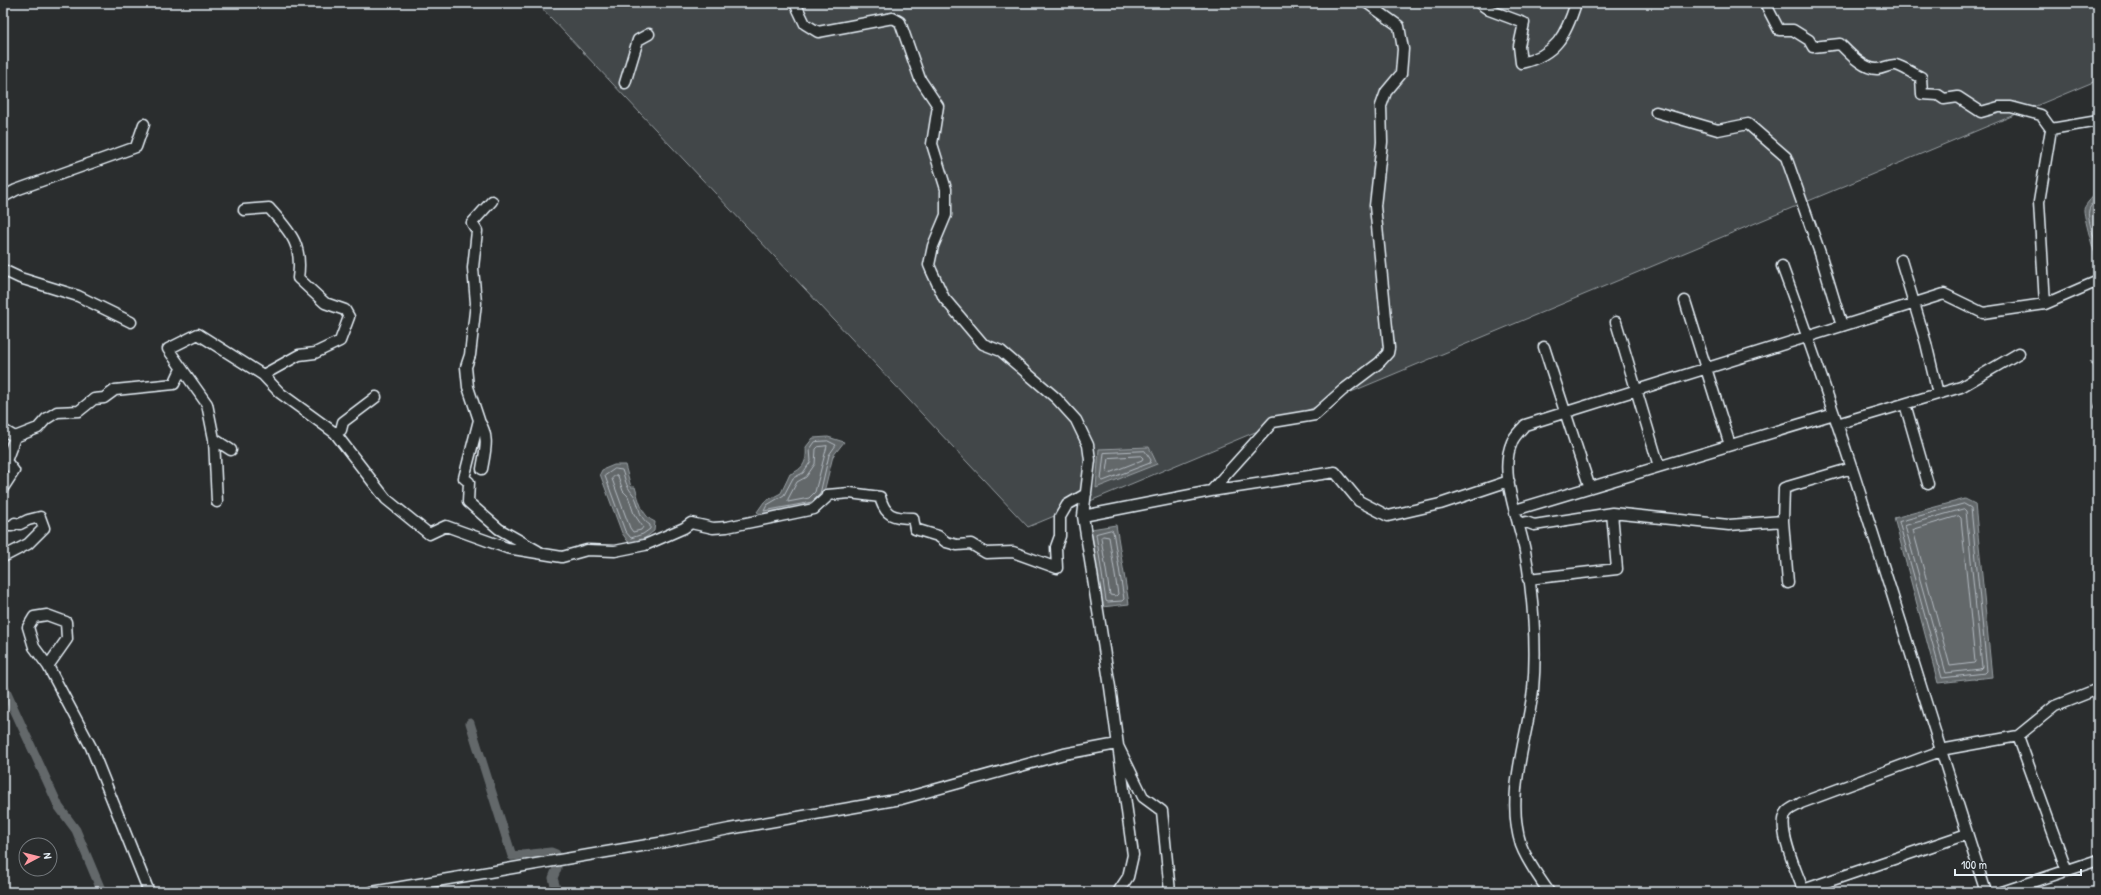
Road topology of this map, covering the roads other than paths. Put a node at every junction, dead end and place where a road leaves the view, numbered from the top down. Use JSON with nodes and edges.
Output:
{"nodes":[{"id":1,"x":795,"y":3,"type":"edge"},
{"id":2,"x":1367,"y":3,"type":"edge"},
{"id":3,"x":1479,"y":3,"type":"edge"},
{"id":4,"x":1576,"y":3,"type":"edge"},
{"id":5,"x":1765,"y":3,"type":"edge"},
{"id":6,"x":650,"y":34,"type":"dead end"},
{"id":7,"x":625,"y":83,"type":"dead end"},
{"id":8,"x":1656,"y":112,"type":"dead end"},
{"id":9,"x":2098,"y":122,"type":"edge"},
{"id":10,"x":144,"y":124,"type":"dead end"},
{"id":11,"x":2051,"y":129,"type":"junction"},
{"id":12,"x":3,"y":197,"type":"edge"},
{"id":13,"x":492,"y":201,"type":"dead end"},
{"id":14,"x":244,"y":210,"type":"dead end"},
{"id":15,"x":1901,"y":260,"type":"dead end"},
{"id":16,"x":1782,"y":266,"type":"dead end"},
{"id":17,"x":3,"y":270,"type":"edge"},
{"id":18,"x":2098,"y":281,"type":"edge"},
{"id":19,"x":1685,"y":301,"type":"dead end"},
{"id":20,"x":1914,"y":304,"type":"junction"},
{"id":21,"x":2045,"y":304,"type":"junction"},
{"id":22,"x":131,"y":322,"type":"dead end"},
{"id":23,"x":1616,"y":322,"type":"dead end"},
{"id":24,"x":1842,"y":326,"type":"junction"},
{"id":25,"x":1808,"y":337,"type":"junction"},
{"id":26,"x":1544,"y":347,"type":"dead end"},
{"id":27,"x":2019,"y":353,"type":"dead end"},
{"id":28,"x":1707,"y":368,"type":"junction"},
{"id":29,"x":181,"y":369,"type":"junction"},
{"id":30,"x":263,"y":376,"type":"junction"},
{"id":31,"x":1637,"y":391,"type":"junction"},
{"id":32,"x":1938,"y":394,"type":"junction"},
{"id":33,"x":376,"y":397,"type":"dead end"},
{"id":34,"x":1905,"y":404,"type":"junction"},
{"id":35,"x":1566,"y":413,"type":"junction"},
{"id":36,"x":1836,"y":419,"type":"junction"},
{"id":37,"x":479,"y":421,"type":"junction"},
{"id":38,"x":5,"y":431,"type":"dead end"},
{"id":39,"x":335,"y":433,"type":"junction"},
{"id":40,"x":15,"y":436,"type":"junction"},
{"id":41,"x":214,"y":439,"type":"junction"},
{"id":42,"x":1728,"y":442,"type":"dead end"},
{"id":43,"x":231,"y":450,"type":"dead end"},
{"id":44,"x":1658,"y":463,"type":"dead end"},
{"id":45,"x":1852,"y":468,"type":"junction"},
{"id":46,"x":482,"y":469,"type":"dead end"},
{"id":47,"x":1509,"y":481,"type":"junction"},
{"id":48,"x":1588,"y":482,"type":"dead end"},
{"id":49,"x":1928,"y":484,"type":"dead end"},
{"id":50,"x":3,"y":488,"type":"edge"},
{"id":51,"x":1211,"y":492,"type":"junction"},
{"id":52,"x":1086,"y":494,"type":"junction"},
{"id":53,"x":217,"y":502,"type":"dead end"},
{"id":54,"x":1515,"y":510,"type":"junction"},
{"id":55,"x":1612,"y":513,"type":"junction"},
{"id":56,"x":1084,"y":516,"type":"junction"},
{"id":57,"x":1783,"y":521,"type":"junction"},
{"id":58,"x":1518,"y":524,"type":"junction"},
{"id":59,"x":3,"y":526,"type":"edge"},
{"id":60,"x":545,"y":555,"type":"junction"},
{"id":61,"x":3,"y":557,"type":"edge"},
{"id":62,"x":1528,"y":579,"type":"junction"},
{"id":63,"x":1788,"y":583,"type":"dead end"},
{"id":64,"x":48,"y":666,"type":"junction"},
{"id":65,"x":2098,"y":689,"type":"edge"},
{"id":66,"x":2018,"y":736,"type":"junction"},
{"id":67,"x":1118,"y":744,"type":"junction"},
{"id":68,"x":1942,"y":752,"type":"junction"},
{"id":69,"x":1967,"y":834,"type":"junction"},
{"id":70,"x":2098,"y":860,"type":"edge"},
{"id":71,"x":2067,"y":871,"type":"junction"},
{"id":72,"x":1804,"y":891,"type":"edge"},
{"id":73,"x":149,"y":892,"type":"edge"},
{"id":74,"x":372,"y":892,"type":"edge"},
{"id":75,"x":1118,"y":892,"type":"edge"},
{"id":76,"x":1170,"y":892,"type":"edge"},
{"id":77,"x":1549,"y":892,"type":"edge"},
{"id":78,"x":1986,"y":892,"type":"edge"},
{"id":79,"x":2002,"y":892,"type":"edge"}],
"edges":[{"from":1,"to":52,"type":"street"},
{"from":2,"to":51,"type":"street"},
{"from":3,"to":4,"type":"street"},
{"from":5,"to":11,"type":"street"},
{"from":6,"to":7,"type":"street"},
{"from":8,"to":24,"type":"street"},
{"from":9,"to":11,"type":"street"},
{"from":10,"to":12,"type":"street"},
{"from":11,"to":21,"type":"street"},
{"from":13,"to":37,"type":"street"},
{"from":14,"to":30,"type":"street"},
{"from":15,"to":20,"type":"street"},
{"from":16,"to":25,"type":"street"},
{"from":17,"to":22,"type":"street"},
{"from":18,"to":21,"type":"street"},
{"from":19,"to":28,"type":"street"},
{"from":20,"to":21,"type":"street"},
{"from":20,"to":24,"type":"street"},
{"from":20,"to":32,"type":"street"},
{"from":23,"to":31,"type":"street"},
{"from":24,"to":25,"type":"street"},
{"from":25,"to":28,"type":"street"},
{"from":25,"to":36,"type":"street"},
{"from":26,"to":35,"type":"street"},
{"from":27,"to":32,"type":"street"},
{"from":28,"to":31,"type":"street"},
{"from":28,"to":42,"type":"street"},
{"from":29,"to":30,"type":"street"},
{"from":29,"to":40,"type":"street"},
{"from":29,"to":41,"type":"street"},
{"from":30,"to":39,"type":"street"},
{"from":31,"to":35,"type":"street"},
{"from":31,"to":44,"type":"street"},
{"from":32,"to":34,"type":"street"},
{"from":33,"to":39,"type":"street"},
{"from":34,"to":36,"type":"street"},
{"from":34,"to":49,"type":"street"},
{"from":35,"to":47,"type":"street"},
{"from":35,"to":48,"type":"street"},
{"from":36,"to":45,"type":"street"},
{"from":36,"to":54,"type":"street"},
{"from":37,"to":46,"type":"street"},
{"from":37,"to":60,"type":"street"},
{"from":38,"to":40,"type":"street"},
{"from":39,"to":60,"type":"street"},
{"from":40,"to":50,"type":"street"},
{"from":41,"to":43,"type":"street"},
{"from":41,"to":53,"type":"street"},
{"from":45,"to":57,"type":"street"},
{"from":45,"to":68,"type":"street"},
{"from":47,"to":51,"type":"street"},
{"from":47,"to":54,"type":"street"},
{"from":51,"to":56,"type":"street"},
{"from":52,"to":56,"type":"street"},
{"from":52,"to":60,"type":"street"},
{"from":54,"to":58,"type":"street"},
{"from":55,"to":57,"type":"street"},
{"from":55,"to":58,"type":"street"},
{"from":55,"to":62,"type":"street"},
{"from":56,"to":67,"type":"street"},
{"from":57,"to":63,"type":"street"},
{"from":58,"to":62,"type":"street"},
{"from":59,"to":61,"type":"street"},
{"from":62,"to":77,"type":"street"},
{"from":64,"to":64,"type":"street"},
{"from":64,"to":73,"type":"street"},
{"from":65,"to":66,"type":"street"},
{"from":66,"to":68,"type":"street"},
{"from":66,"to":71,"type":"street"},
{"from":67,"to":74,"type":"street"},
{"from":67,"to":75,"type":"street"},
{"from":67,"to":76,"type":"street"},
{"from":68,"to":69,"type":"street"},
{"from":68,"to":72,"type":"street"},
{"from":69,"to":72,"type":"street"},
{"from":69,"to":78,"type":"street"},
{"from":70,"to":71,"type":"street"},
{"from":71,"to":79,"type":"street"}]}
